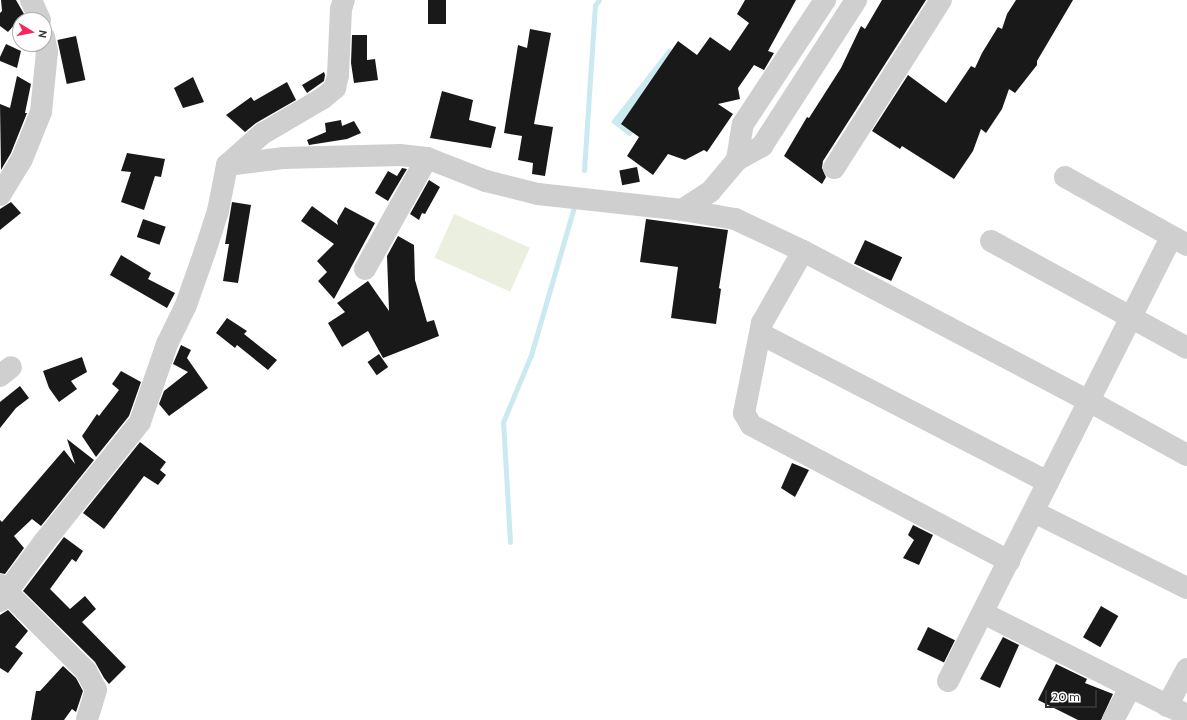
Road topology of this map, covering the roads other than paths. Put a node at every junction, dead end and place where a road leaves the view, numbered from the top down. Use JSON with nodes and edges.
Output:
{"nodes":[{"id":1,"x":31,"y":0,"type":"edge"},
{"id":2,"x":344,"y":0,"type":"edge"},
{"id":3,"x":825,"y":0,"type":"edge"},
{"id":4,"x":856,"y":0,"type":"edge"},
{"id":5,"x":941,"y":0,"type":"edge"},
{"id":6,"x":36,"y":12,"type":"edge"},
{"id":7,"x":47,"y":52,"type":"edge"},
{"id":8,"x":427,"y":158,"type":"junction"},
{"id":9,"x":737,"y":160,"type":"junction"},
{"id":10,"x":227,"y":165,"type":"junction"},
{"id":11,"x":834,"y":168,"type":"dead end"},
{"id":12,"x":1065,"y":177,"type":"dead end"},
{"id":13,"x":0,"y":195,"type":"edge"},
{"id":14,"x":682,"y":210,"type":"junction"},
{"id":15,"x":991,"y":241,"type":"dead end"},
{"id":16,"x":1179,"y":241,"type":"edge"},
{"id":17,"x":803,"y":251,"type":"junction"},
{"id":18,"x":365,"y":269,"type":"dead end"},
{"id":19,"x":1130,"y":318,"type":"junction"},
{"id":20,"x":760,"y":334,"type":"junction"},
{"id":21,"x":1187,"y":348,"type":"edge"},
{"id":22,"x":1089,"y":400,"type":"junction"},
{"id":23,"x":1187,"y":455,"type":"edge"},
{"id":24,"x":1048,"y":482,"type":"junction"},
{"id":25,"x":1034,"y":512,"type":"junction"},
{"id":26,"x":1009,"y":561,"type":"junction"},
{"id":27,"x":1187,"y":588,"type":"edge"},
{"id":28,"x":2,"y":593,"type":"edge"},
{"id":29,"x":983,"y":613,"type":"junction"},
{"id":30,"x":1187,"y":669,"type":"edge"},
{"id":31,"x":948,"y":681,"type":"dead end"},
{"id":32,"x":1130,"y":688,"type":"junction"},
{"id":33,"x":1167,"y":706,"type":"junction"},
{"id":34,"x":1187,"y":716,"type":"edge"},
{"id":35,"x":87,"y":720,"type":"edge"},
{"id":36,"x":1113,"y":720,"type":"edge"}],
"edges":[{"from":1,"to":6,"type":"street"},
{"from":2,"to":10,"type":"street"},
{"from":3,"to":9,"type":"street"},
{"from":4,"to":9,"type":"street"},
{"from":5,"to":11,"type":"street"},
{"from":7,"to":13,"type":"street"},
{"from":8,"to":10,"type":"street"},
{"from":8,"to":14,"type":"street"},
{"from":8,"to":18,"type":"street"},
{"from":9,"to":14,"type":"street"},
{"from":10,"to":28,"type":"street"},
{"from":12,"to":16,"type":"street"},
{"from":14,"to":17,"type":"street"},
{"from":15,"to":19,"type":"street"},
{"from":16,"to":19,"type":"street"},
{"from":17,"to":20,"type":"street"},
{"from":17,"to":22,"type":"street"},
{"from":19,"to":21,"type":"street"},
{"from":19,"to":22,"type":"street"},
{"from":20,"to":24,"type":"street"},
{"from":20,"to":26,"type":"street"},
{"from":22,"to":23,"type":"street"},
{"from":22,"to":24,"type":"street"},
{"from":24,"to":25,"type":"street"},
{"from":25,"to":26,"type":"street"},
{"from":25,"to":27,"type":"street"},
{"from":26,"to":29,"type":"street"},
{"from":28,"to":35,"type":"street"},
{"from":29,"to":31,"type":"street"},
{"from":29,"to":32,"type":"street"},
{"from":30,"to":33,"type":"street"},
{"from":32,"to":33,"type":"street"},
{"from":32,"to":36,"type":"street"},
{"from":33,"to":34,"type":"street"}]}
